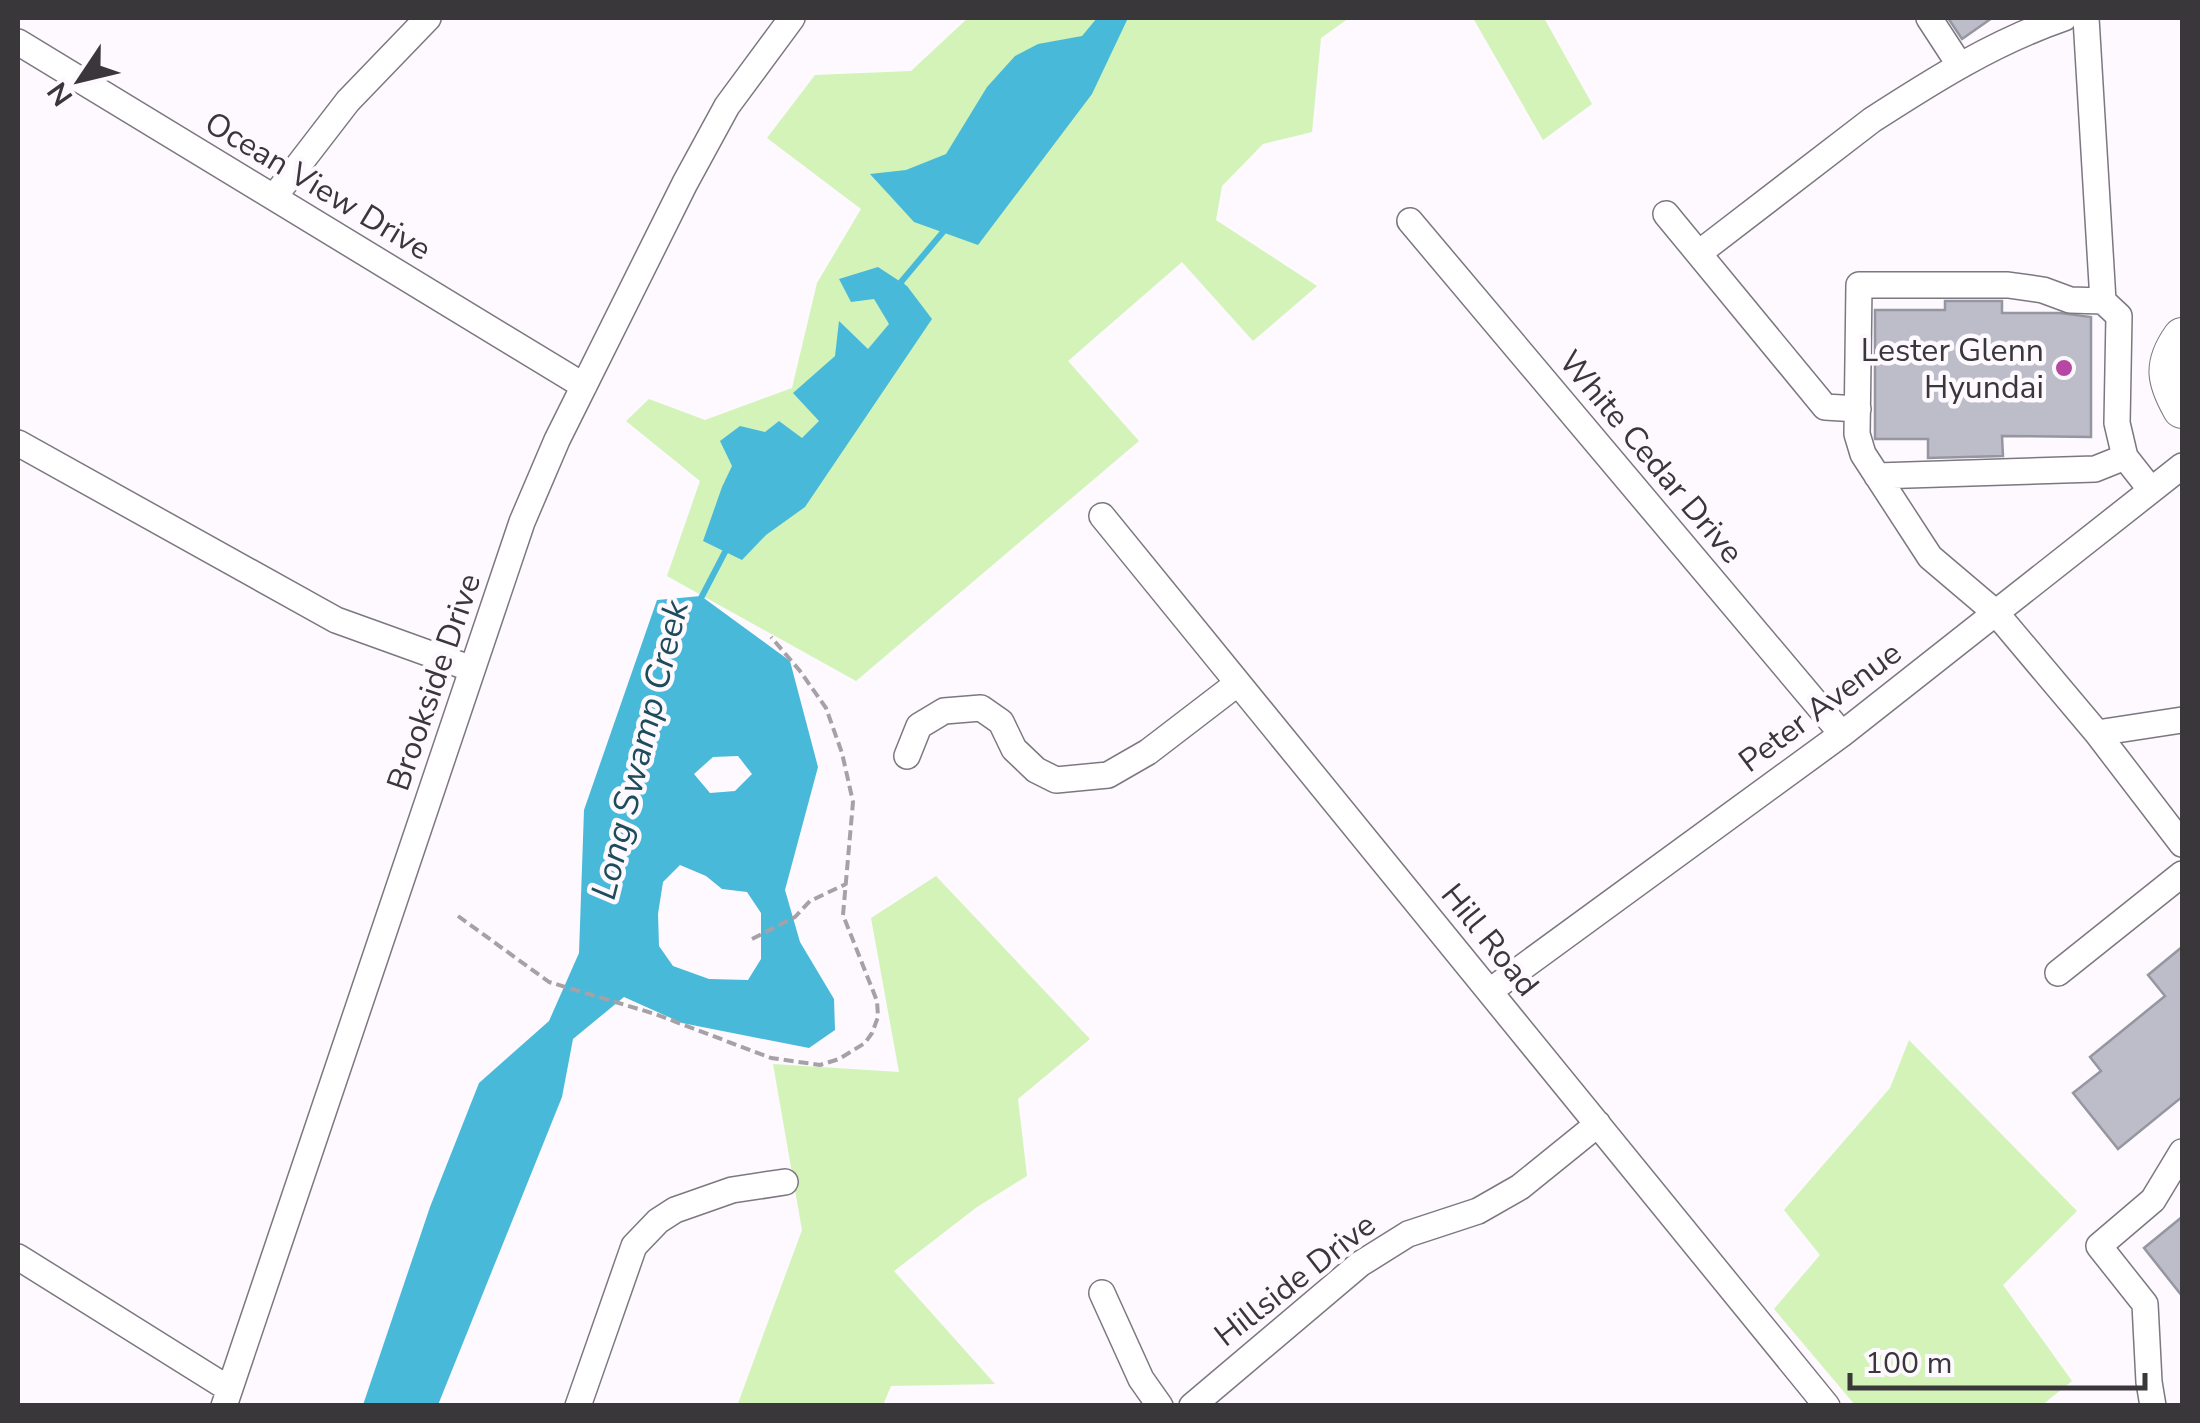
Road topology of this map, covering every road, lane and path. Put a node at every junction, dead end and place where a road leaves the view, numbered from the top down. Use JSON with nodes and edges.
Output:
{"nodes":[{"id":1,"x":428,"y":18,"type":"edge"},
{"id":2,"x":792,"y":18,"type":"edge"},
{"id":3,"x":1929,"y":18,"type":"edge"},
{"id":4,"x":2064,"y":18,"type":"edge"},
{"id":5,"x":2086,"y":18,"type":"edge"},
{"id":6,"x":18,"y":42,"type":"edge"},
{"id":7,"x":1959,"y":64,"type":"junction"},
{"id":8,"x":274,"y":197,"type":"junction"},
{"id":9,"x":1666,"y":214,"type":"dead end"},
{"id":10,"x":1410,"y":222,"type":"dead end"},
{"id":11,"x":1698,"y":253,"type":"junction"},
{"id":12,"x":2103,"y":301,"type":"junction"},
{"id":13,"x":2182,"y":337,"type":"edge"},
{"id":14,"x":584,"y":386,"type":"junction"},
{"id":15,"x":1858,"y":409,"type":"junction"},
{"id":16,"x":2182,"y":409,"type":"edge"},
{"id":17,"x":18,"y":443,"type":"edge"},
{"id":18,"x":2125,"y":456,"type":"junction"},
{"id":19,"x":2182,"y":466,"type":"edge"},
{"id":20,"x":1877,"y":476,"type":"junction"},
{"id":21,"x":2151,"y":490,"type":"junction"},
{"id":22,"x":1102,"y":516,"type":"dead end"},
{"id":23,"x":1996,"y":613,"type":"junction"},
{"id":24,"x":771,"y":637,"type":"dead end"},
{"id":25,"x":472,"y":669,"type":"junction"},
{"id":26,"x":1238,"y":683,"type":"junction"},
{"id":27,"x":2182,"y":720,"type":"edge"},
{"id":28,"x":2097,"y":733,"type":"junction"},
{"id":29,"x":1842,"y":734,"type":"junction"},
{"id":30,"x":908,"y":756,"type":"dead end"},
{"id":31,"x":2182,"y":844,"type":"edge"},
{"id":32,"x":2182,"y":874,"type":"edge"},
{"id":33,"x":846,"y":884,"type":"junction"},
{"id":34,"x":458,"y":916,"type":"dead end"},
{"id":35,"x":752,"y":939,"type":"dead end"},
{"id":36,"x":2058,"y":973,"type":"dead end"},
{"id":37,"x":1490,"y":991,"type":"junction"},
{"id":38,"x":1598,"y":1124,"type":"junction"},
{"id":39,"x":2182,"y":1152,"type":"edge"},
{"id":40,"x":785,"y":1182,"type":"dead end"},
{"id":41,"x":18,"y":1257,"type":"edge"},
{"id":42,"x":1102,"y":1293,"type":"dead end"},
{"id":43,"x":227,"y":1397,"type":"edge"},
{"id":44,"x":578,"y":1406,"type":"edge"},
{"id":45,"x":1160,"y":1406,"type":"edge"},
{"id":46,"x":1192,"y":1406,"type":"edge"},
{"id":47,"x":1827,"y":1406,"type":"edge"},
{"id":48,"x":2153,"y":1406,"type":"edge"}],
"edges":[{"from":1,"to":8,"type":"street"},
{"from":2,"to":14,"type":"street","name":"Brookside Drive"},
{"from":3,"to":7,"type":"street"},
{"from":4,"to":7,"type":"street"},
{"from":5,"to":12,"type":"street"},
{"from":6,"to":8,"type":"street","name":"Ocean View Drive"},
{"from":7,"to":11,"type":"street"},
{"from":8,"to":14,"type":"street","name":"Ocean View Drive"},
{"from":9,"to":11,"type":"street"},
{"from":10,"to":29,"type":"street","name":"White Cedar Drive"},
{"from":11,"to":15,"type":"street"},
{"from":12,"to":15,"type":"street"},
{"from":12,"to":18,"type":"street"},
{"from":13,"to":16,"type":"highway"},
{"from":14,"to":25,"type":"street","name":"Brookside Drive"},
{"from":15,"to":20,"type":"street"},
{"from":17,"to":25,"type":"street"},
{"from":18,"to":20,"type":"street"},
{"from":18,"to":21,"type":"street"},
{"from":19,"to":21,"type":"street","name":"Peter Avenue"},
{"from":20,"to":23,"type":"street"},
{"from":21,"to":23,"type":"street","name":"Peter Avenue"},
{"from":22,"to":26,"type":"street","name":"Hill Road"},
{"from":23,"to":28,"type":"street"},
{"from":23,"to":29,"type":"street","name":"Peter Avenue"},
{"from":24,"to":33,"type":"path"},
{"from":25,"to":43,"type":"street","name":"Brookside Drive"},
{"from":26,"to":30,"type":"street"},
{"from":26,"to":37,"type":"street","name":"Hill Road"},
{"from":27,"to":28,"type":"street"},
{"from":28,"to":31,"type":"street"},
{"from":29,"to":37,"type":"street","name":"Peter Avenue"},
{"from":32,"to":36,"type":"street"},
{"from":33,"to":34,"type":"path"},
{"from":33,"to":35,"type":"path"},
{"from":37,"to":38,"type":"street","name":"Hill Road"},
{"from":38,"to":46,"type":"street","name":"Hillside Drive"},
{"from":38,"to":47,"type":"street","name":"Hill Road"},
{"from":39,"to":48,"type":"street"},
{"from":40,"to":44,"type":"street"},
{"from":41,"to":43,"type":"street"},
{"from":42,"to":45,"type":"street"}]}
